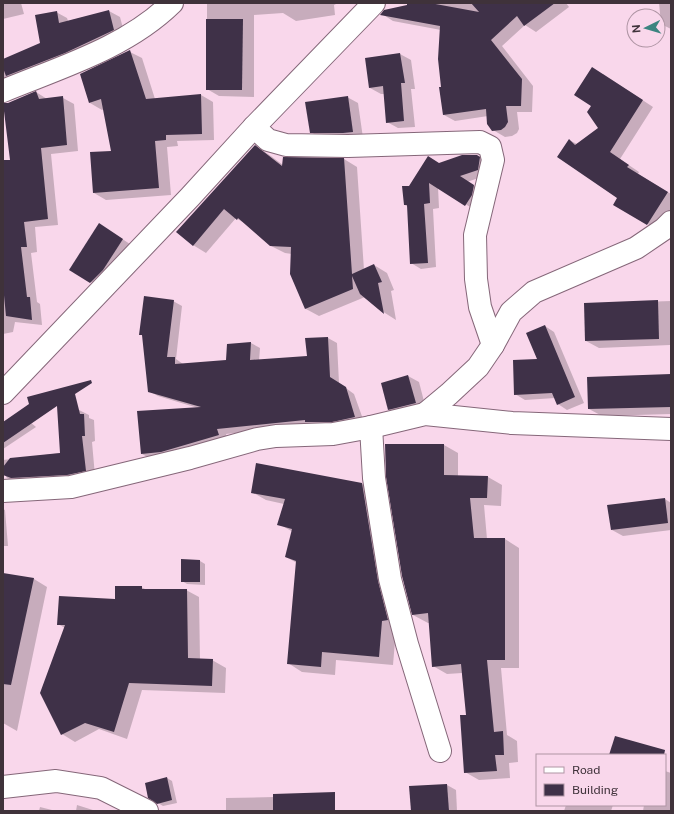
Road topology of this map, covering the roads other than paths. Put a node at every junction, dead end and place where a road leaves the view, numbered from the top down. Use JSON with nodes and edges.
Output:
{"nodes":[{"id":1,"x":172,"y":3,"type":"edge"},
{"id":2,"x":374,"y":3,"type":"edge"},
{"id":3,"x":3,"y":91,"type":"edge"},
{"id":4,"x":254,"y":127,"type":"junction"},
{"id":5,"x":671,"y":222,"type":"edge"},
{"id":6,"x":493,"y":345,"type":"junction"},
{"id":7,"x":3,"y":390,"type":"edge"},
{"id":8,"x":425,"y":414,"type":"junction"},
{"id":9,"x":371,"y":427,"type":"junction"},
{"id":10,"x":671,"y":429,"type":"edge"},
{"id":11,"x":3,"y":491,"type":"edge"},
{"id":12,"x":440,"y":751,"type":"dead end"},
{"id":13,"x":3,"y":787,"type":"edge"},
{"id":14,"x":147,"y":811,"type":"edge"}],
"edges":[{"from":1,"to":3,"type":"street"},
{"from":2,"to":4,"type":"street"},
{"from":4,"to":6,"type":"street"},
{"from":4,"to":7,"type":"street"},
{"from":5,"to":6,"type":"street"},
{"from":6,"to":8,"type":"street"},
{"from":8,"to":9,"type":"street"},
{"from":8,"to":10,"type":"street"},
{"from":9,"to":11,"type":"street"},
{"from":9,"to":12,"type":"street"},
{"from":13,"to":14,"type":"street"}]}
